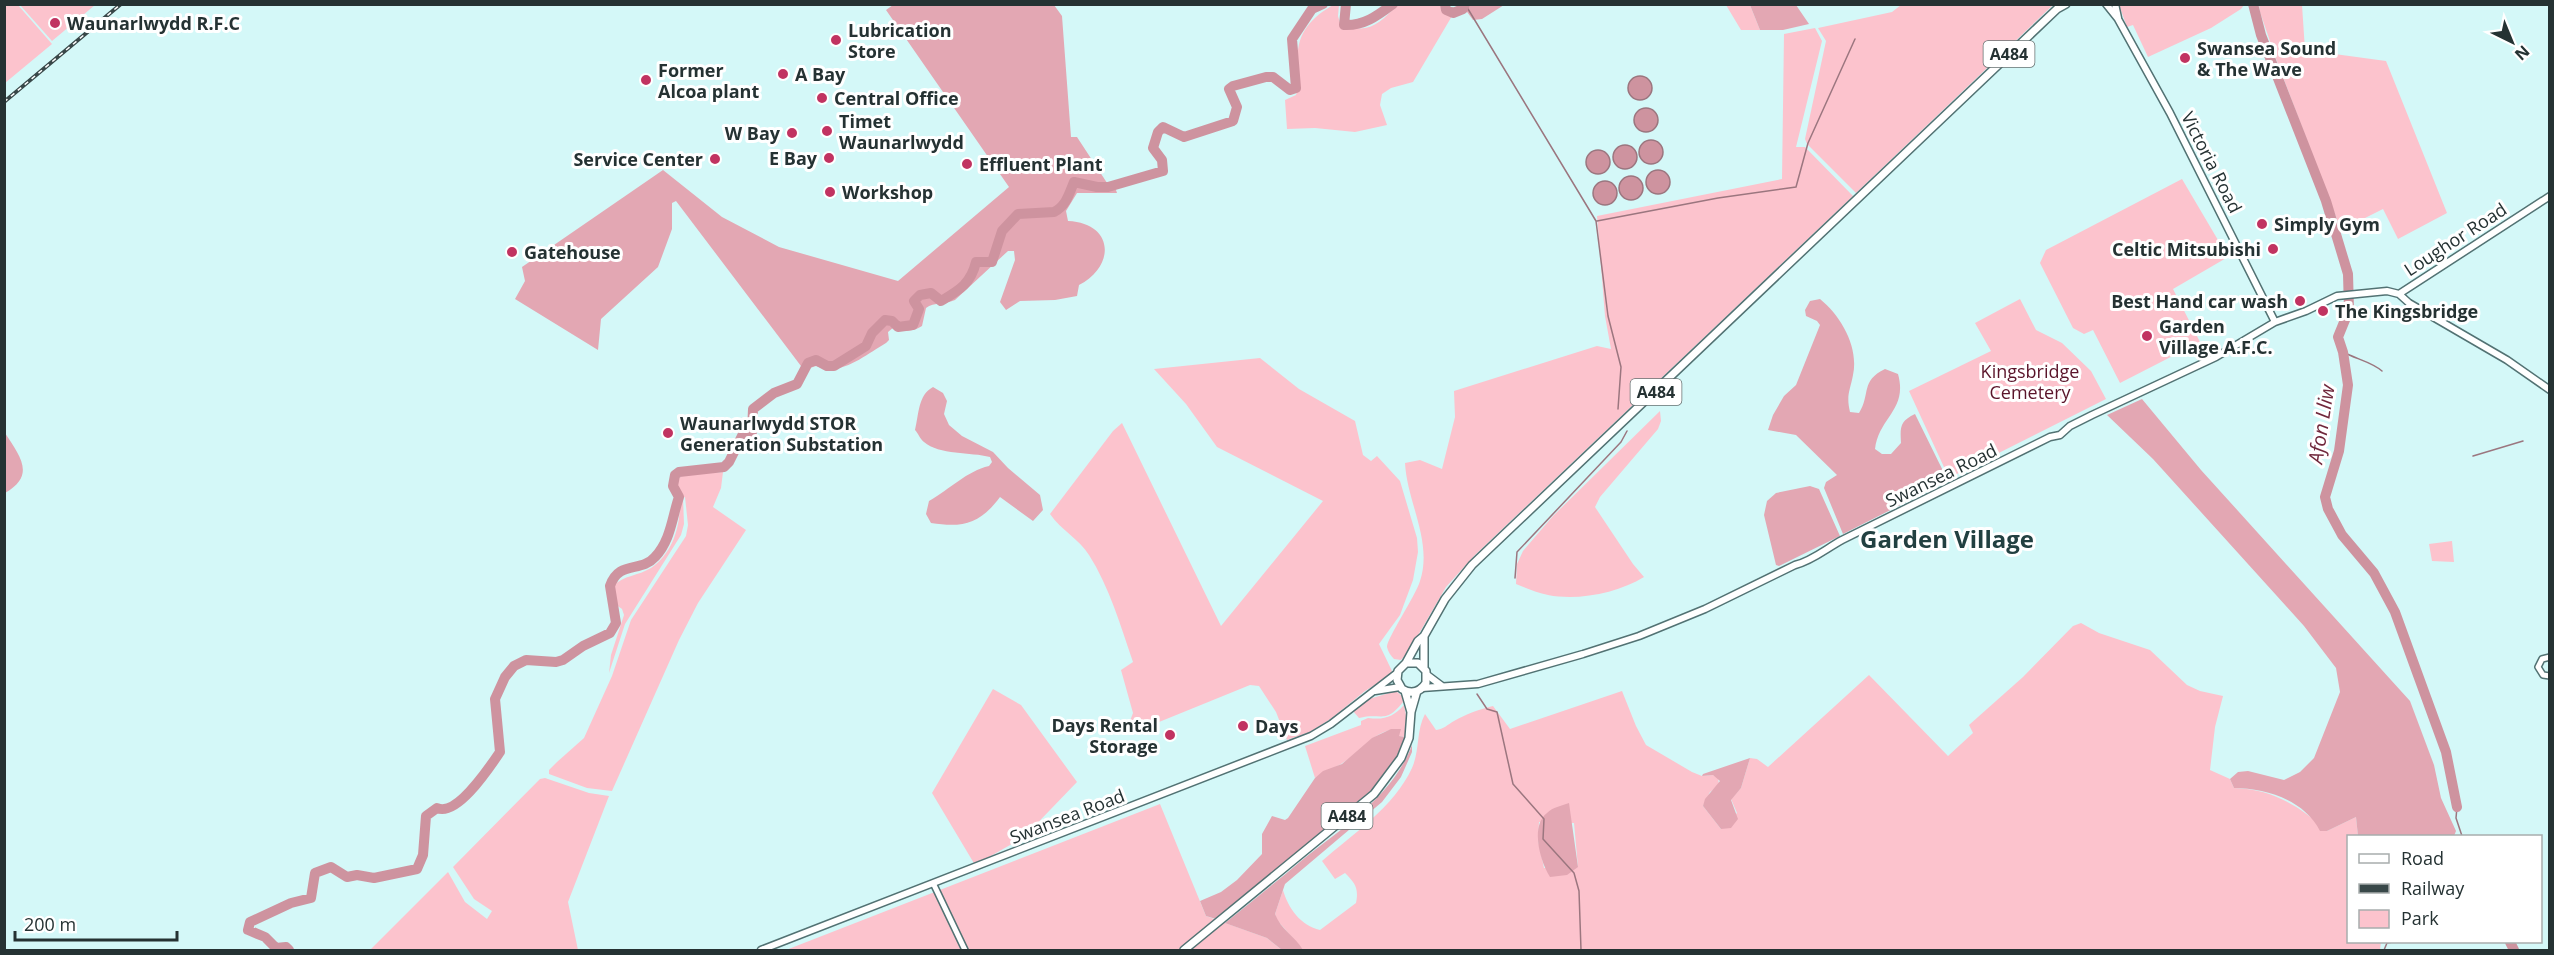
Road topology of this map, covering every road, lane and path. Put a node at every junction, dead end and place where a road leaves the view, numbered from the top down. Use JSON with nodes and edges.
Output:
{"nodes":[{"id":1,"x":2066,"y":4,"type":"edge"},
{"id":2,"x":2106,"y":4,"type":"edge"},
{"id":3,"x":2115,"y":4,"type":"edge"},
{"id":4,"x":2058,"y":7,"type":"edge"},
{"id":5,"x":2118,"y":19,"type":"junction"},
{"id":6,"x":2550,"y":196,"type":"edge"},
{"id":7,"x":2399,"y":294,"type":"junction"},
{"id":8,"x":2337,"y":296,"type":"joint"},
{"id":9,"x":2276,"y":322,"type":"junction"},
{"id":10,"x":2550,"y":390,"type":"edge"},
{"id":11,"x":1424,"y":636,"type":"junction"},
{"id":12,"x":2550,"y":657,"type":"edge"},
{"id":13,"x":1406,"y":663,"type":"junction"},
{"id":14,"x":1425,"y":671,"type":"junction"},
{"id":15,"x":1397,"y":673,"type":"junction"},
{"id":16,"x":2550,"y":676,"type":"edge"},
{"id":17,"x":1442,"y":686,"type":"junction"},
{"id":18,"x":1402,"y":689,"type":"junction"},
{"id":19,"x":1420,"y":690,"type":"junction"},
{"id":20,"x":1374,"y":691,"type":"junction"},
{"id":21,"x":1411,"y":712,"type":"junction"},
{"id":22,"x":934,"y":885,"type":"junction"},
{"id":23,"x":761,"y":951,"type":"edge"},
{"id":24,"x":965,"y":951,"type":"edge"},
{"id":25,"x":1184,"y":951,"type":"edge"}],
"edges":[{"from":1,"to":4,"type":"main road","number":"A484"},
{"from":2,"to":5,"type":"main road","name":"Victoria Road"},
{"from":3,"to":5,"type":"main road","name":"Victoria Road"},
{"from":4,"to":11,"type":"main road","number":"A484"},
{"from":5,"to":9,"type":"main road","name":"Victoria Road"},
{"from":6,"to":7,"type":"main road","name":"Loughor Road"},
{"from":7,"to":8,"type":"main road","name":"Loughor Road"},
{"from":7,"to":10,"type":"main road"},
{"from":8,"to":9,"type":"main road","name":"Swansea Road"},
{"from":9,"to":17,"type":"main road","name":"Swansea Road"},
{"from":11,"to":13,"type":"main road","number":"A484"},
{"from":11,"to":14,"type":"main road","number":"A484"},
{"from":12,"to":16,"type":"street"},
{"from":13,"to":14,"type":"main road"},
{"from":13,"to":15,"type":"main road","number":"A484"},
{"from":14,"to":17,"type":"main road"},
{"from":14,"to":19,"type":"main road","number":"A484"},
{"from":15,"to":18,"type":"main road","number":"A484"},
{"from":15,"to":20,"type":"main road","name":"Swansea Road"},
{"from":17,"to":19,"type":"main road","name":"Swansea Road"},
{"from":18,"to":19,"type":"main road"},
{"from":18,"to":20,"type":"main road","name":"Swansea Road"},
{"from":18,"to":21,"type":"main road","number":"A484"},
{"from":19,"to":21,"type":"main road","number":"A484"},
{"from":20,"to":22,"type":"main road","name":"Swansea Road"},
{"from":21,"to":25,"type":"main road","number":"A484"},
{"from":22,"to":23,"type":"main road","name":"Swansea Road"},
{"from":22,"to":24,"type":"street"}]}
